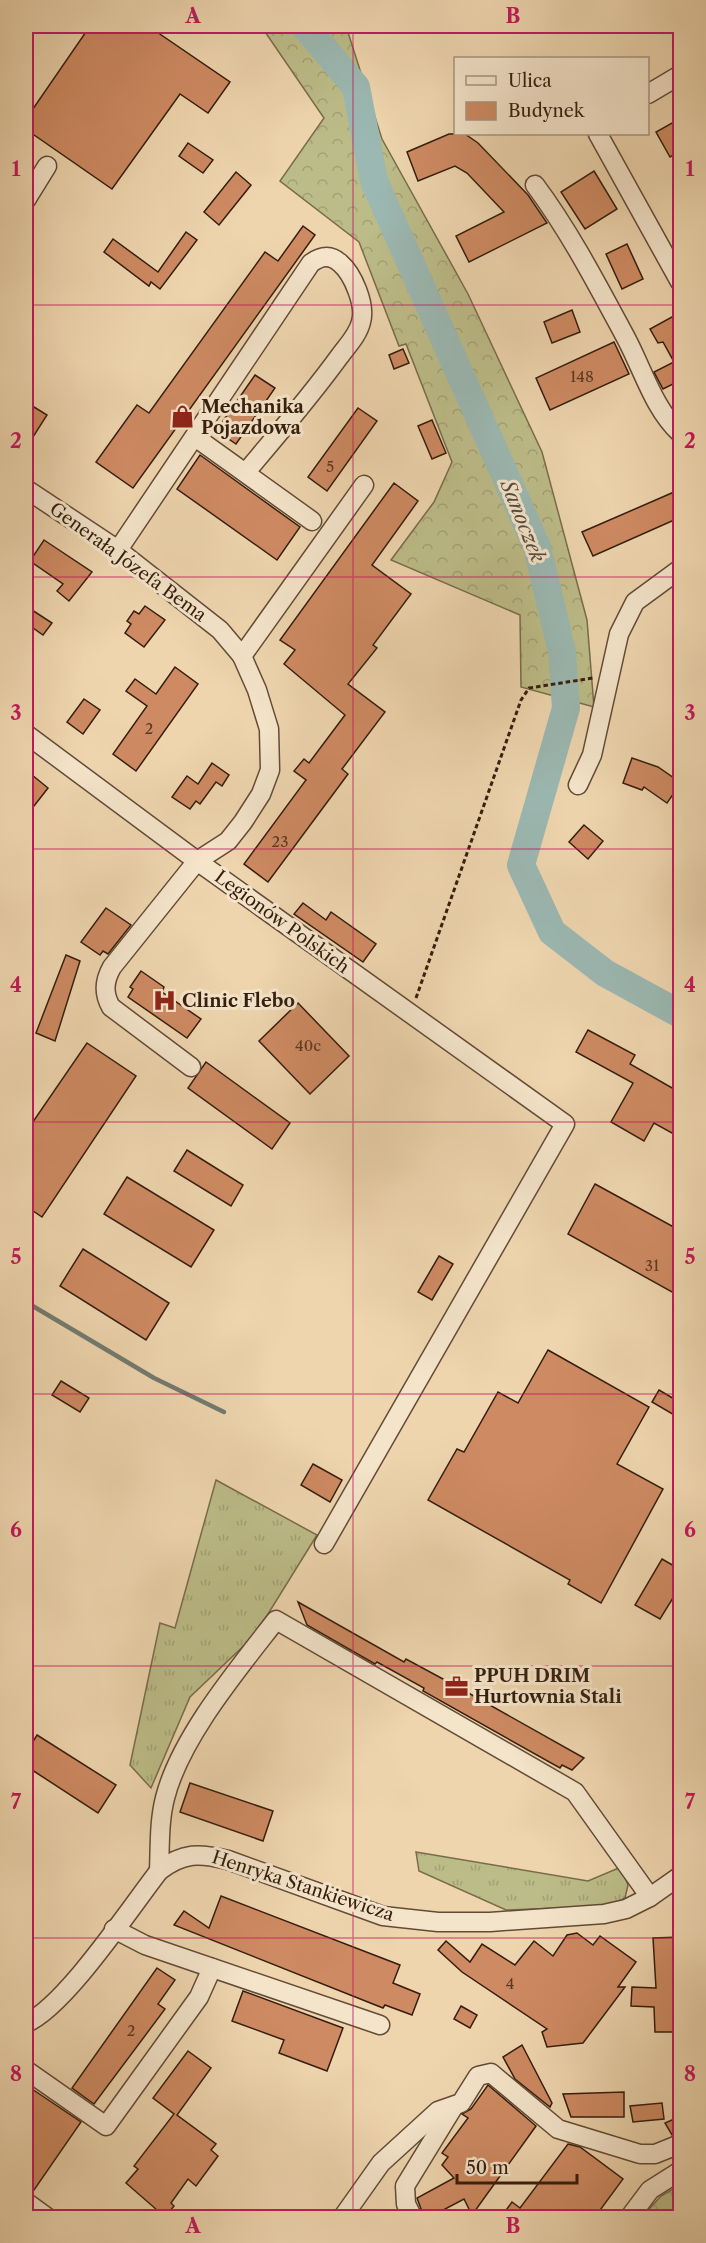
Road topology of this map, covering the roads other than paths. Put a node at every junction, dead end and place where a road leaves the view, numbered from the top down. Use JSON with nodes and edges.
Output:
{"nodes":[{"id":1,"x":681,"y":75,"type":"edge"},
{"id":2,"x":649,"y":93,"type":"edge"},
{"id":3,"x":599,"y":135,"type":"edge"},
{"id":4,"x":46,"y":166,"type":"dead end"},
{"id":5,"x":535,"y":184,"type":"dead end"},
{"id":6,"x":26,"y":200,"type":"edge"},
{"id":7,"x":681,"y":282,"type":"edge"},
{"id":8,"x":681,"y":433,"type":"edge"},
{"id":9,"x":195,"y":437,"type":"junction"},
{"id":10,"x":246,"y":472,"type":"junction"},
{"id":11,"x":364,"y":485,"type":"dead end"},
{"id":12,"x":26,"y":489,"type":"edge"},
{"id":13,"x":312,"y":520,"type":"dead end"},
{"id":14,"x":118,"y":550,"type":"junction"},
{"id":15,"x":681,"y":569,"type":"edge"},
{"id":16,"x":242,"y":656,"type":"junction"},
{"id":17,"x":27,"y":739,"type":"edge"},
{"id":18,"x":578,"y":785,"type":"dead end"},
{"id":19,"x":197,"y":861,"type":"junction"},
{"id":20,"x":191,"y":1067,"type":"dead end"},
{"id":21,"x":324,"y":1544,"type":"dead end"},
{"id":22,"x":159,"y":1871,"type":"junction"},
{"id":23,"x":681,"y":1876,"type":"edge"},
{"id":24,"x":650,"y":1897,"type":"junction"},
{"id":25,"x":114,"y":1929,"type":"junction"},
{"id":26,"x":212,"y":1968,"type":"junction"},
{"id":27,"x":26,"y":2023,"type":"edge"},
{"id":28,"x":380,"y":2025,"type":"dead end"},
{"id":29,"x":26,"y":2070,"type":"edge"},
{"id":30,"x":454,"y":2106,"type":"junction"},
{"id":31,"x":681,"y":2144,"type":"edge"},
{"id":32,"x":681,"y":2171,"type":"edge"},
{"id":33,"x":26,"y":2202,"type":"edge"},
{"id":34,"x":48,"y":2217,"type":"edge"},
{"id":35,"x":342,"y":2217,"type":"edge"},
{"id":36,"x":413,"y":2217,"type":"edge"},
{"id":37,"x":629,"y":2217,"type":"edge"}],
"edges":[{"from":1,"to":2,"type":"street"},
{"from":3,"to":7,"type":"street"},
{"from":4,"to":6,"type":"street"},
{"from":5,"to":8,"type":"street"},
{"from":9,"to":10,"type":"street"},
{"from":9,"to":10,"type":"street"},
{"from":9,"to":14,"type":"street"},
{"from":10,"to":13,"type":"street"},
{"from":11,"to":16,"type":"street"},
{"from":12,"to":14,"type":"street","name":"Generała Józefa Bema"},
{"from":14,"to":16,"type":"street","name":"Generała Józefa Bema"},
{"from":15,"to":18,"type":"street"},
{"from":16,"to":19,"type":"street","name":"Generała Józefa Bema"},
{"from":17,"to":19,"type":"street","name":"Legionów Polskich"},
{"from":19,"to":20,"type":"street","name":"Generała Józefa Bema"},
{"from":19,"to":21,"type":"street","name":"Legionów Polskich"},
{"from":22,"to":24,"type":"street","name":"Henryka Stankiewicza"},
{"from":22,"to":24,"type":"street"},
{"from":22,"to":25,"type":"street","name":"Henryka Stankiewicza"},
{"from":23,"to":24,"type":"street","name":"Henryka Stankiewicza"},
{"from":25,"to":26,"type":"street"},
{"from":25,"to":27,"type":"street","name":"Henryka Stankiewicza"},
{"from":26,"to":28,"type":"street"},
{"from":26,"to":29,"type":"street"},
{"from":30,"to":31,"type":"street"},
{"from":30,"to":35,"type":"street"},
{"from":30,"to":36,"type":"street"},
{"from":32,"to":37,"type":"street"},
{"from":33,"to":34,"type":"street"}]}
